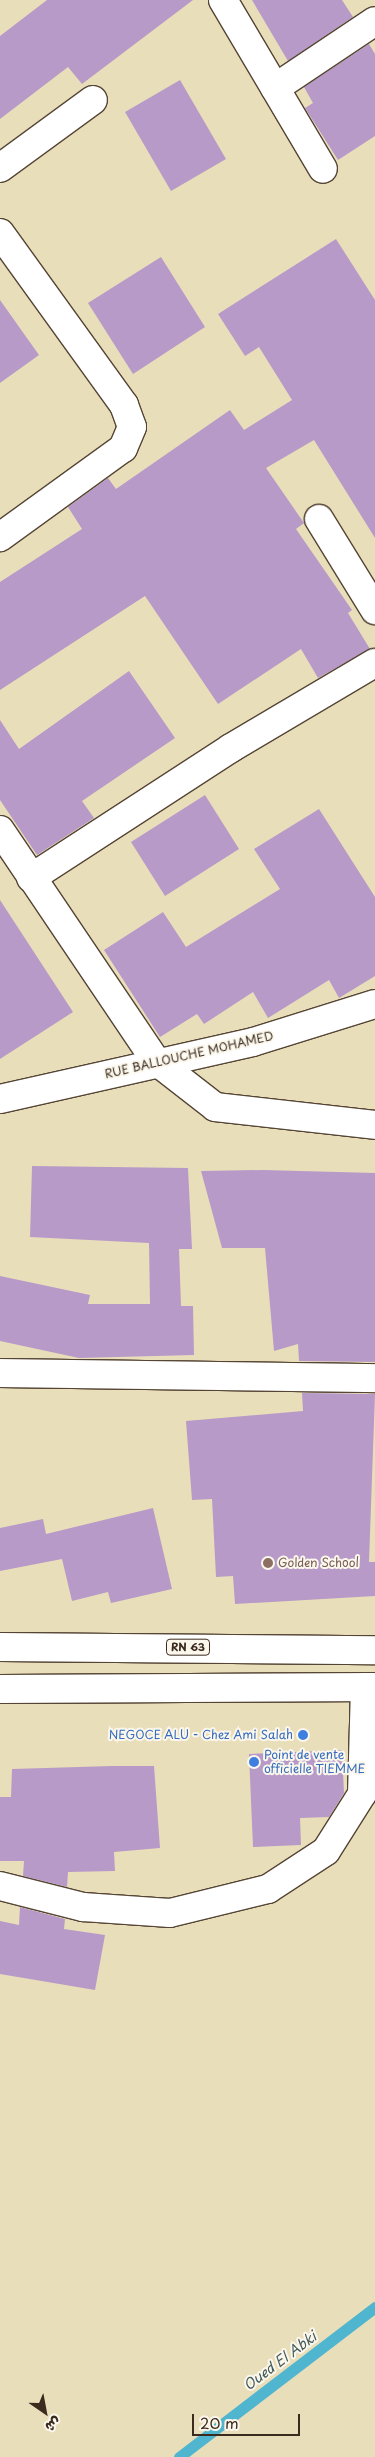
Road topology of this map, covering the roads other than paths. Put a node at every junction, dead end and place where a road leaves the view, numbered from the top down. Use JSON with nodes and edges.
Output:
{"nodes":[{"id":1,"x":223,"y":0,"type":"edge"},
{"id":2,"x":375,"y":22,"type":"edge"},
{"id":3,"x":275,"y":88,"type":"junction"},
{"id":4,"x":93,"y":100,"type":"dead end"},
{"id":5,"x":0,"y":168,"type":"edge"},
{"id":6,"x":323,"y":169,"type":"dead end"},
{"id":7,"x":0,"y":233,"type":"edge"},
{"id":8,"x":319,"y":519,"type":"dead end"},
{"id":9,"x":0,"y":537,"type":"edge"},
{"id":10,"x":375,"y":610,"type":"edge"},
{"id":11,"x":375,"y":663,"type":"edge"},
{"id":12,"x":0,"y":830,"type":"edge"},
{"id":13,"x":31,"y":878,"type":"junction"},
{"id":14,"x":375,"y":1004,"type":"edge"},
{"id":15,"x":156,"y":1061,"type":"junction"},
{"id":16,"x":0,"y":1099,"type":"edge"},
{"id":17,"x":375,"y":1125,"type":"edge"},
{"id":18,"x":0,"y":1373,"type":"edge"},
{"id":19,"x":375,"y":1378,"type":"edge"},
{"id":20,"x":0,"y":1647,"type":"edge"},
{"id":21,"x":375,"y":1650,"type":"edge"},
{"id":22,"x":370,"y":1687,"type":"edge"},
{"id":23,"x":0,"y":1689,"type":"edge"},
{"id":24,"x":0,"y":1886,"type":"edge"}],
"edges":[{"from":1,"to":3,"type":"street"},
{"from":2,"to":3,"type":"street"},
{"from":3,"to":6,"type":"street"},
{"from":4,"to":5,"type":"street"},
{"from":7,"to":9,"type":"street"},
{"from":8,"to":10,"type":"street"},
{"from":11,"to":13,"type":"street"},
{"from":12,"to":13,"type":"street"},
{"from":13,"to":15,"type":"street"},
{"from":14,"to":15,"type":"street","name":"RUE BALLOUCHE MOHAMED"},
{"from":15,"to":16,"type":"street","name":"RUE BALLOUCHE MOHAMED"},
{"from":15,"to":17,"type":"street"},
{"from":18,"to":19,"type":"street"},
{"from":20,"to":21,"type":"street","number":"RN 63"},
{"from":22,"to":23,"type":"street"},
{"from":22,"to":24,"type":"street"}]}
